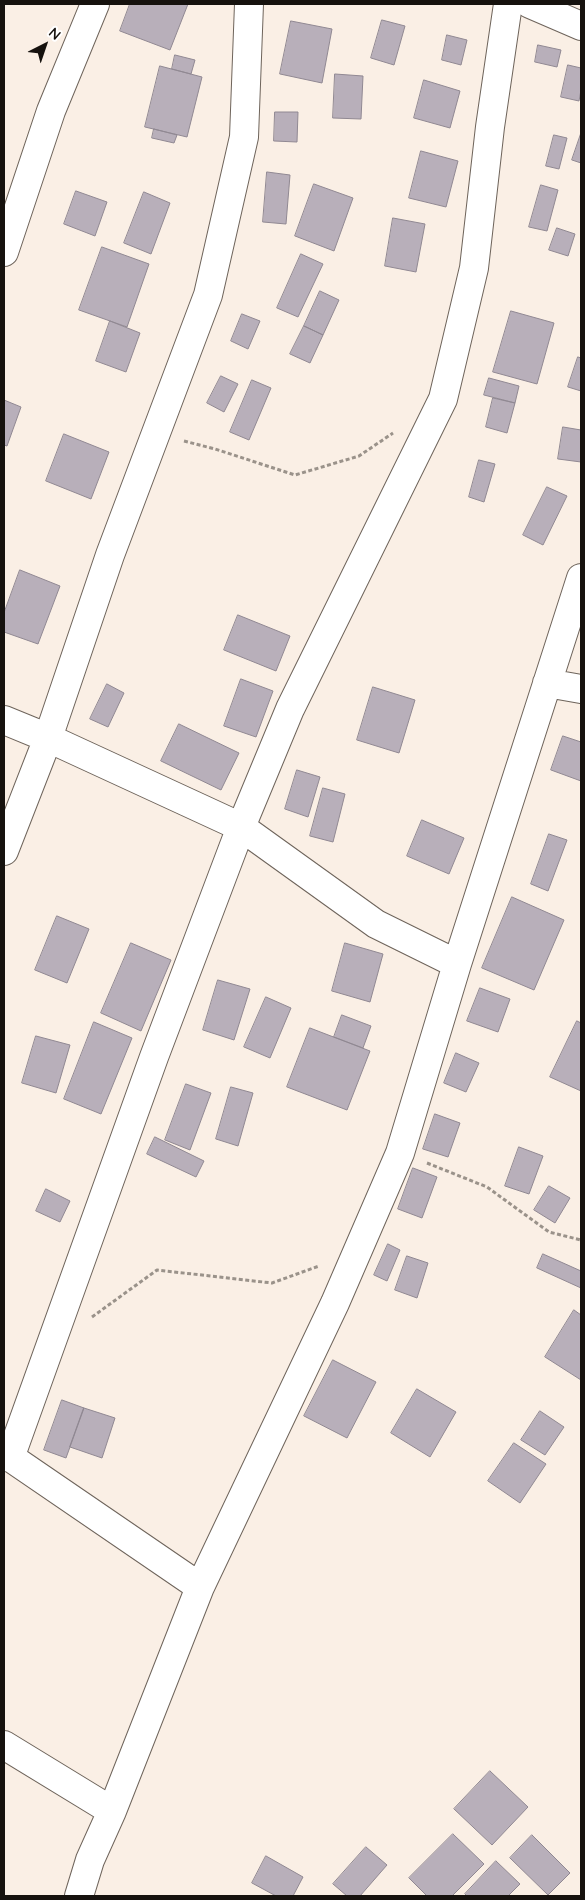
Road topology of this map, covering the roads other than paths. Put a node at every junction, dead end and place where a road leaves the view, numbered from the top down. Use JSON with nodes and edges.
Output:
{"nodes":[{"id":1,"x":95,"y":4,"type":"edge"},
{"id":2,"x":249,"y":4,"type":"edge"},
{"id":3,"x":508,"y":4,"type":"edge"},
{"id":4,"x":530,"y":4,"type":"edge"},
{"id":5,"x":581,"y":26,"type":"edge"},
{"id":6,"x":4,"y":252,"type":"edge"},
{"id":7,"x":581,"y":578,"type":"edge"},
{"id":8,"x":547,"y":683,"type":"junction"},
{"id":9,"x":581,"y":689,"type":"edge"},
{"id":10,"x":4,"y":720,"type":"edge"},
{"id":11,"x":48,"y":738,"type":"junction"},
{"id":12,"x":241,"y":827,"type":"junction"},
{"id":13,"x":4,"y":851,"type":"edge"},
{"id":14,"x":457,"y":964,"type":"junction"},
{"id":15,"x":7,"y":1456,"type":"edge"},
{"id":16,"x":200,"y":1587,"type":"junction"},
{"id":17,"x":4,"y":1745,"type":"edge"},
{"id":18,"x":112,"y":1811,"type":"junction"},
{"id":19,"x":79,"y":1896,"type":"edge"}],
"edges":[{"from":1,"to":6,"type":"street"},
{"from":2,"to":11,"type":"street"},
{"from":3,"to":12,"type":"street"},
{"from":4,"to":5,"type":"street"},
{"from":7,"to":8,"type":"street"},
{"from":8,"to":9,"type":"street"},
{"from":8,"to":14,"type":"street"},
{"from":10,"to":11,"type":"street"},
{"from":11,"to":12,"type":"street"},
{"from":11,"to":13,"type":"street"},
{"from":12,"to":14,"type":"street"},
{"from":12,"to":15,"type":"street"},
{"from":14,"to":16,"type":"street"},
{"from":15,"to":16,"type":"street"},
{"from":16,"to":18,"type":"street"},
{"from":17,"to":18,"type":"street"},
{"from":18,"to":19,"type":"street"}]}
